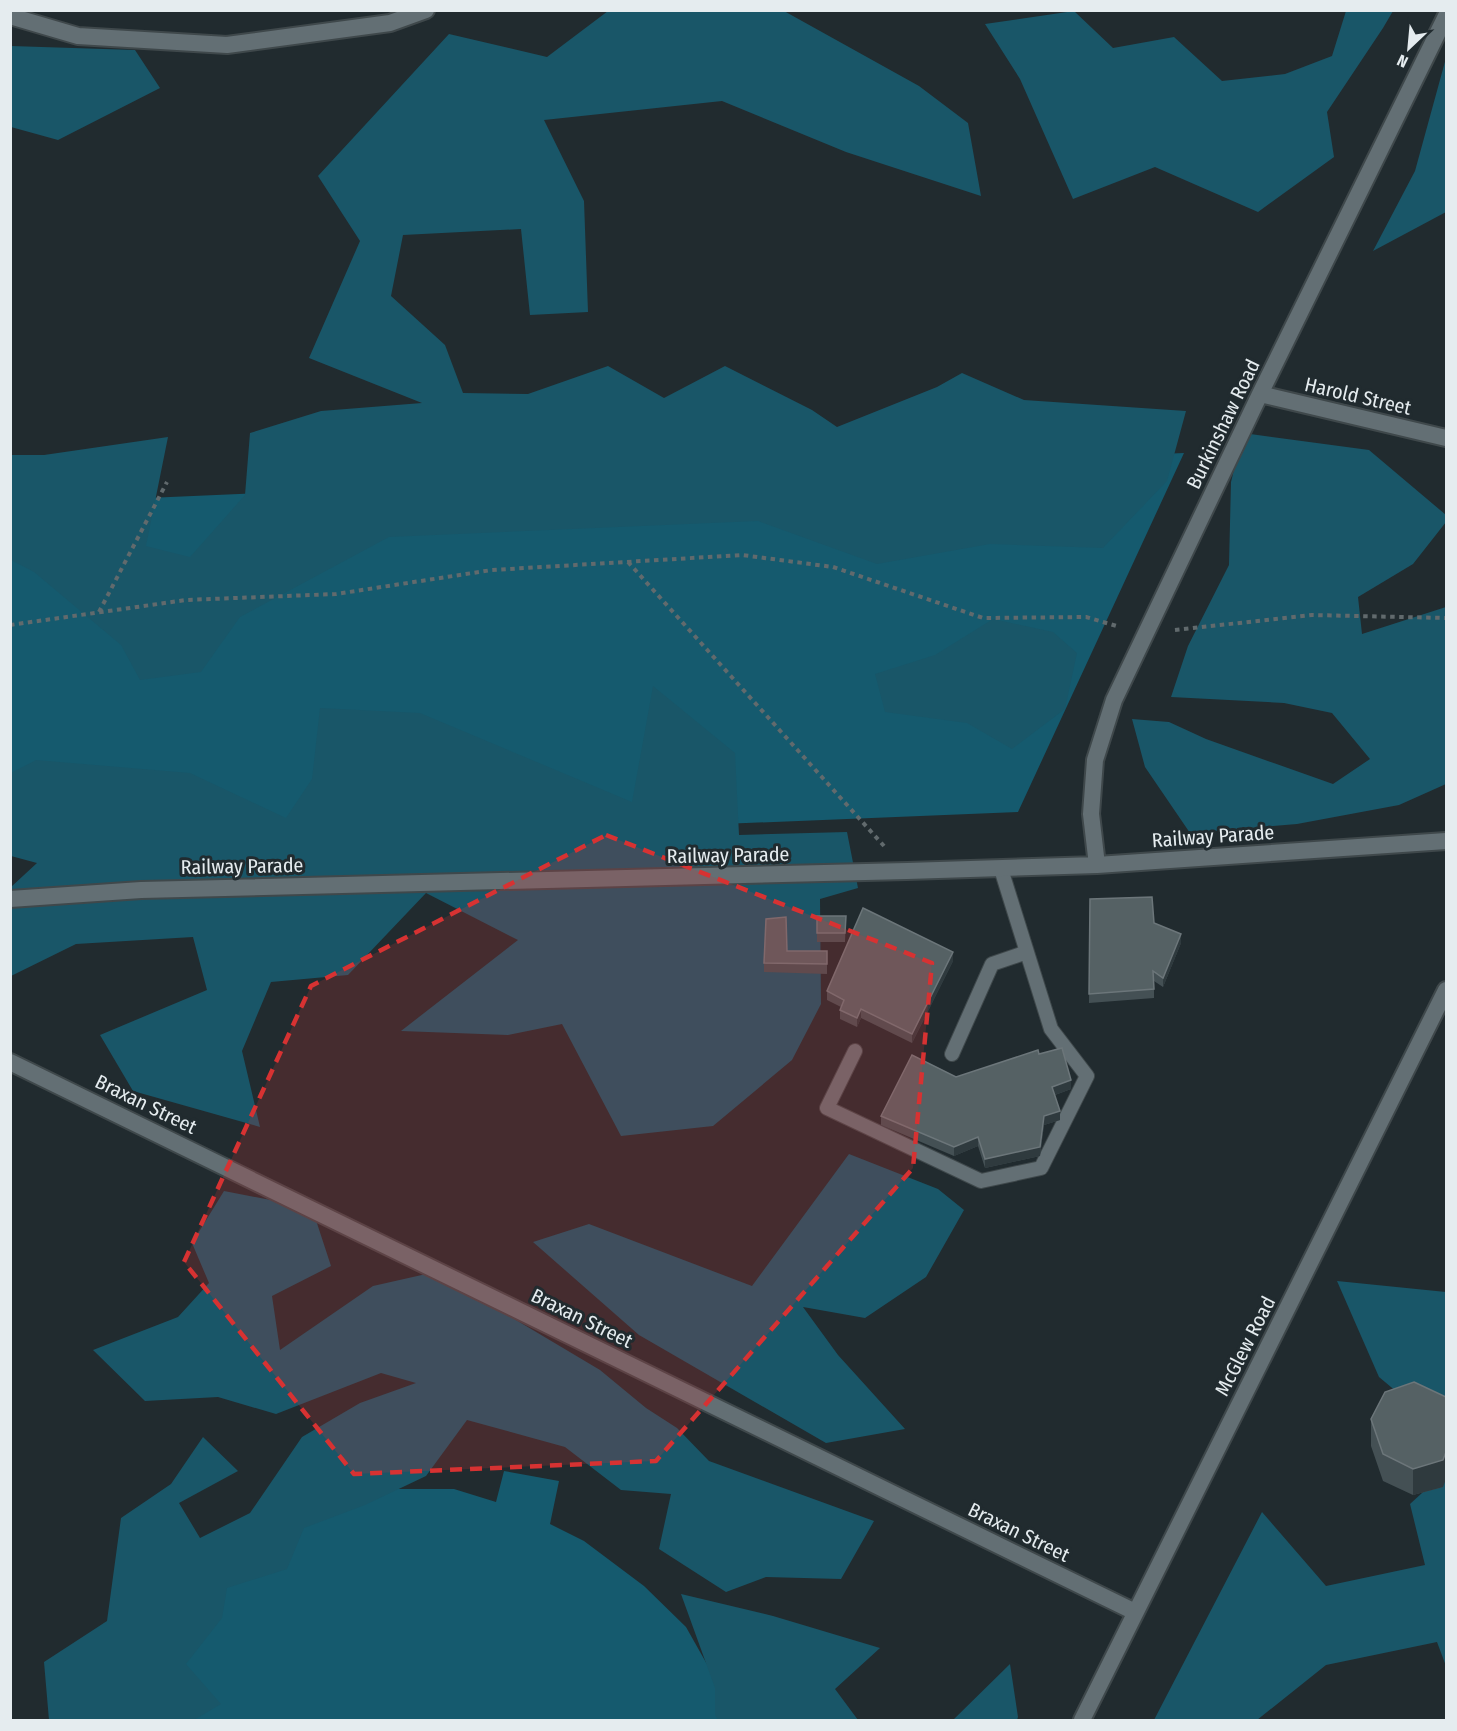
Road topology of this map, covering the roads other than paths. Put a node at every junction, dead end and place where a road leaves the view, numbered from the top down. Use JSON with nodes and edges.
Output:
{"nodes":[{"id":1,"x":426,"y":10,"type":"edge"},
{"id":2,"x":10,"y":16,"type":"edge"},
{"id":3,"x":1446,"y":16,"type":"edge"},
{"id":4,"x":1260,"y":394,"type":"junction"},
{"id":5,"x":1446,"y":438,"type":"edge"},
{"id":6,"x":1446,"y":841,"type":"edge"},
{"id":7,"x":1097,"y":865,"type":"junction"},
{"id":8,"x":1001,"y":869,"type":"junction"},
{"id":9,"x":10,"y":898,"type":"edge"},
{"id":10,"x":1027,"y":952,"type":"junction"},
{"id":11,"x":1446,"y":990,"type":"edge"},
{"id":12,"x":855,"y":1051,"type":"dead end"},
{"id":13,"x":952,"y":1054,"type":"dead end"},
{"id":14,"x":10,"y":1062,"type":"edge"},
{"id":15,"x":1135,"y":1612,"type":"junction"},
{"id":16,"x":1082,"y":1720,"type":"edge"}],
"edges":[{"from":1,"to":2,"type":"street"},
{"from":3,"to":4,"type":"street","name":"Burkinshaw Road"},
{"from":4,"to":5,"type":"street","name":"Harold Street"},
{"from":4,"to":7,"type":"street","name":"Burkinshaw Road"},
{"from":6,"to":7,"type":"street","name":"Railway Parade"},
{"from":7,"to":8,"type":"street","name":"Railway Parade"},
{"from":8,"to":9,"type":"street","name":"Railway Parade"},
{"from":8,"to":10,"type":"lane"},
{"from":10,"to":12,"type":"lane"},
{"from":10,"to":13,"type":"lane"},
{"from":11,"to":15,"type":"street","name":"McGlew Road"},
{"from":14,"to":15,"type":"street","name":"Braxan Street"},
{"from":15,"to":16,"type":"street","name":"McGlew Road"}]}
